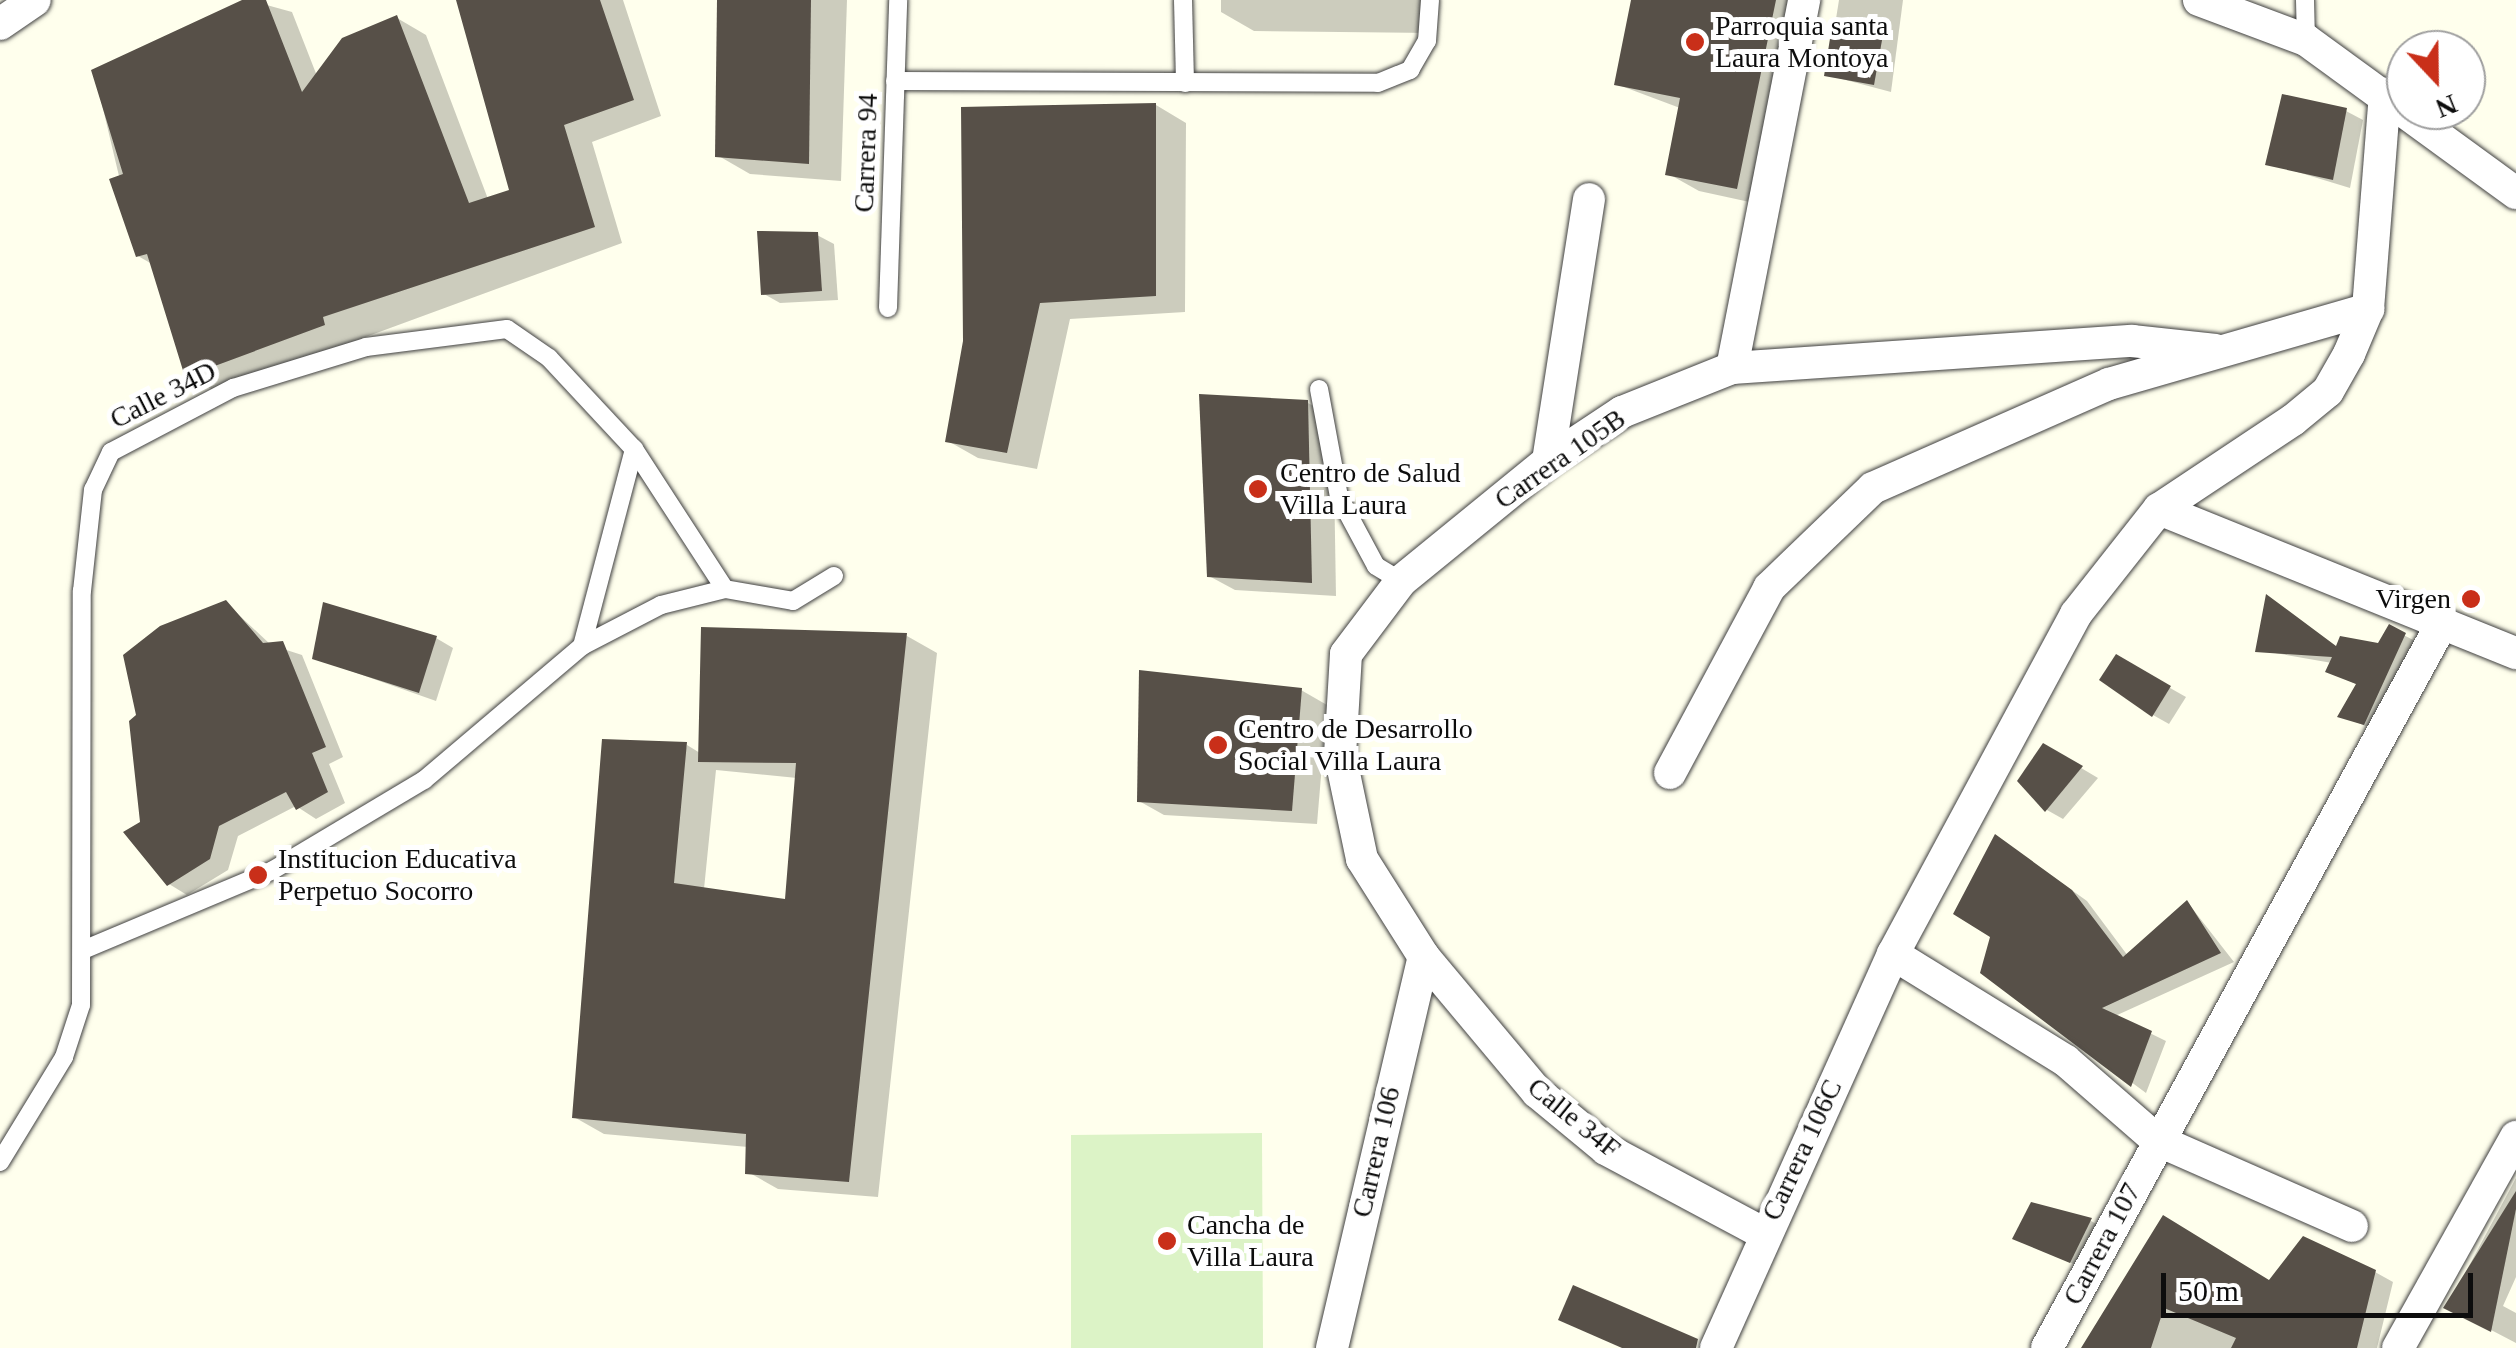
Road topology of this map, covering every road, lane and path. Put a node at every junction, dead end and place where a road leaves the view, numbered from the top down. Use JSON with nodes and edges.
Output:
{"nodes":[{"id":1,"x":35,"y":0,"type":"edge"},
{"id":2,"x":898,"y":0,"type":"edge"},
{"id":3,"x":1183,"y":0,"type":"edge"},
{"id":4,"x":1430,"y":0,"type":"edge"},
{"id":5,"x":1804,"y":0,"type":"edge"},
{"id":6,"x":2199,"y":0,"type":"edge"},
{"id":7,"x":2305,"y":0,"type":"edge"},
{"id":8,"x":0,"y":24,"type":"edge"},
{"id":9,"x":2306,"y":40,"type":"junction"},
{"id":10,"x":896,"y":82,"type":"junction"},
{"id":11,"x":1185,"y":83,"type":"junction"},
{"id":12,"x":2384,"y":94,"type":"junction"},
{"id":13,"x":2516,"y":193,"type":"edge"},
{"id":14,"x":1589,"y":199,"type":"dead end"},
{"id":15,"x":888,"y":308,"type":"dead end"},
{"id":16,"x":2368,"y":309,"type":"junction"},
{"id":17,"x":2216,"y":350,"type":"junction"},
{"id":18,"x":1732,"y":368,"type":"junction"},
{"id":19,"x":1319,"y":389,"type":"dead end"},
{"id":20,"x":634,"y":448,"type":"junction"},
{"id":21,"x":1548,"y":461,"type":"junction"},
{"id":22,"x":2158,"y":510,"type":"junction"},
{"id":23,"x":834,"y":576,"type":"dead end"},
{"id":24,"x":1401,"y":582,"type":"junction"},
{"id":25,"x":724,"y":589,"type":"junction"},
{"id":26,"x":2440,"y":627,"type":"junction"},
{"id":27,"x":582,"y":646,"type":"junction"},
{"id":28,"x":2516,"y":653,"type":"edge"},
{"id":29,"x":1670,"y":773,"type":"dead end"},
{"id":30,"x":83,"y":950,"type":"junction"},
{"id":31,"x":1893,"y":954,"type":"junction"},
{"id":32,"x":1424,"y":957,"type":"junction"},
{"id":33,"x":2516,"y":1137,"type":"edge"},
{"id":34,"x":2157,"y":1140,"type":"junction"},
{"id":35,"x":0,"y":1162,"type":"edge"},
{"id":36,"x":2352,"y":1226,"type":"dead end"},
{"id":37,"x":1763,"y":1232,"type":"junction"},
{"id":38,"x":1332,"y":1348,"type":"edge"},
{"id":39,"x":1716,"y":1348,"type":"edge"},
{"id":40,"x":2047,"y":1348,"type":"edge"},
{"id":41,"x":2398,"y":1348,"type":"edge"}],
"edges":[{"from":1,"to":8,"type":"street"},
{"from":2,"to":10,"type":"lane","name":"Carrera 94"},
{"from":3,"to":11,"type":"lane"},
{"from":4,"to":11,"type":"lane"},
{"from":5,"to":18,"type":"street"},
{"from":6,"to":9,"type":"street"},
{"from":7,"to":9,"type":"lane"},
{"from":9,"to":12,"type":"street"},
{"from":10,"to":11,"type":"lane"},
{"from":10,"to":15,"type":"lane","name":"Carrera 94"},
{"from":12,"to":13,"type":"street"},
{"from":12,"to":16,"type":"street"},
{"from":14,"to":21,"type":"street"},
{"from":16,"to":17,"type":"street"},
{"from":16,"to":22,"type":"street","name":"Carrera 106C"},
{"from":17,"to":18,"type":"street","name":"Carrera 105B"},
{"from":17,"to":29,"type":"street"},
{"from":18,"to":21,"type":"street","name":"Carrera 105B"},
{"from":19,"to":24,"type":"lane"},
{"from":20,"to":25,"type":"lane","name":"Calle 34D"},
{"from":20,"to":27,"type":"lane"},
{"from":20,"to":30,"type":"lane","name":"Calle 34D"},
{"from":21,"to":24,"type":"street","name":"Carrera 105B"},
{"from":22,"to":26,"type":"street"},
{"from":22,"to":31,"type":"street","name":"Carrera 106C"},
{"from":23,"to":25,"type":"lane"},
{"from":24,"to":32,"type":"street","name":"Carrera 105B"},
{"from":25,"to":27,"type":"lane"},
{"from":26,"to":28,"type":"street"},
{"from":26,"to":34,"type":"street","name":"Carrera 107"},
{"from":27,"to":30,"type":"lane"},
{"from":30,"to":35,"type":"lane","name":"Calle 34D"},
{"from":31,"to":34,"type":"street"},
{"from":31,"to":37,"type":"street","name":"Carrera 106C"},
{"from":32,"to":37,"type":"street","name":"Calle 34F"},
{"from":32,"to":38,"type":"street","name":"Carrera 106"},
{"from":33,"to":41,"type":"street"},
{"from":34,"to":36,"type":"street"},
{"from":34,"to":40,"type":"street","name":"Carrera 107"},
{"from":37,"to":39,"type":"street","name":"Carrera 106C"}]}
